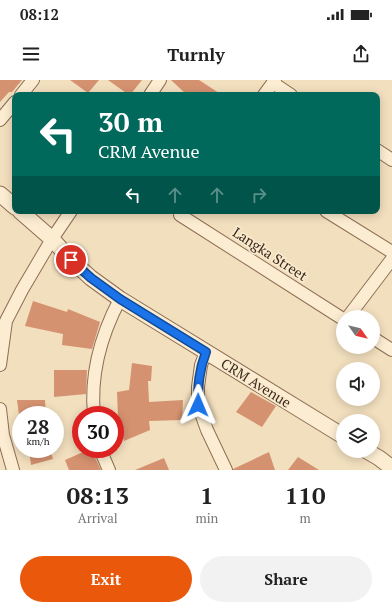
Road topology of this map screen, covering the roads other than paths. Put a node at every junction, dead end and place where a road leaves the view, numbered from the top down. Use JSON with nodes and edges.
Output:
{"nodes":[{"id":1,"x":33,"y":80,"type":"edge"},
{"id":2,"x":160,"y":80,"type":"edge"},
{"id":3,"x":274,"y":82,"type":"edge"},
{"id":4,"x":23,"y":92,"type":"edge"},
{"id":5,"x":152,"y":92,"type":"edge"},
{"id":6,"x":266,"y":92,"type":"edge"},
{"id":7,"x":287,"y":92,"type":"edge"},
{"id":8,"x":12,"y":106,"type":"edge"},
{"id":9,"x":0,"y":120,"type":"edge"},
{"id":10,"x":380,"y":152,"type":"edge"},
{"id":11,"x":392,"y":160,"type":"edge"},
{"id":12,"x":0,"y":194,"type":"edge"},
{"id":13,"x":12,"y":204,"type":"edge"},
{"id":14,"x":23,"y":214,"type":"edge"},
{"id":15,"x":69,"y":214,"type":"edge"},
{"id":16,"x":184,"y":214,"type":"edge"},
{"id":17,"x":331,"y":214,"type":"edge"},
{"id":18,"x":52,"y":239,"type":"junction"},
{"id":19,"x":392,"y":252,"type":"edge"},
{"id":20,"x":392,"y":260,"type":"edge"},
{"id":21,"x":120,"y":299,"type":"junction"},
{"id":22,"x":353,"y":310,"type":"edge"},
{"id":23,"x":336,"y":314,"type":"edge"},
{"id":24,"x":380,"y":342,"type":"edge"},
{"id":25,"x":392,"y":350,"type":"edge"},
{"id":26,"x":206,"y":352,"type":"junction"},
{"id":27,"x":0,"y":365,"type":"edge"},
{"id":28,"x":93,"y":406,"type":"edge"},
{"id":29,"x":0,"y":409,"type":"edge"},
{"id":30,"x":336,"y":432,"type":"edge"},
{"id":31,"x":103,"y":458,"type":"edge"},
{"id":32,"x":379,"y":458,"type":"edge"},
{"id":33,"x":392,"y":468,"type":"edge"},
{"id":34,"x":13,"y":470,"type":"edge"},
{"id":35,"x":109,"y":470,"type":"edge"},
{"id":36,"x":226,"y":470,"type":"edge"}],
"edges":[{"from":1,"to":4,"type":"street"},
{"from":2,"to":5,"type":"street"},
{"from":3,"to":6,"type":"street"},
{"from":3,"to":7,"type":"street"},
{"from":8,"to":9,"type":"street"},
{"from":10,"to":11,"type":"street"},
{"from":12,"to":13,"type":"street"},
{"from":14,"to":18,"type":"street","name":"CRM Avenue"},
{"from":15,"to":18,"type":"street"},
{"from":16,"to":23,"type":"street","name":"Langka Street"},
{"from":17,"to":19,"type":"street"},
{"from":18,"to":21,"type":"street","name":"CRM Avenue"},
{"from":18,"to":27,"type":"street"},
{"from":20,"to":22,"type":"street"},
{"from":21,"to":26,"type":"street","name":"CRM Avenue"},
{"from":21,"to":28,"type":"street"},
{"from":24,"to":25,"type":"street"},
{"from":26,"to":30,"type":"street","name":"CRM Avenue"},
{"from":26,"to":36,"type":"street"},
{"from":29,"to":34,"type":"street"},
{"from":31,"to":35,"type":"street"},
{"from":32,"to":33,"type":"street"}]}
